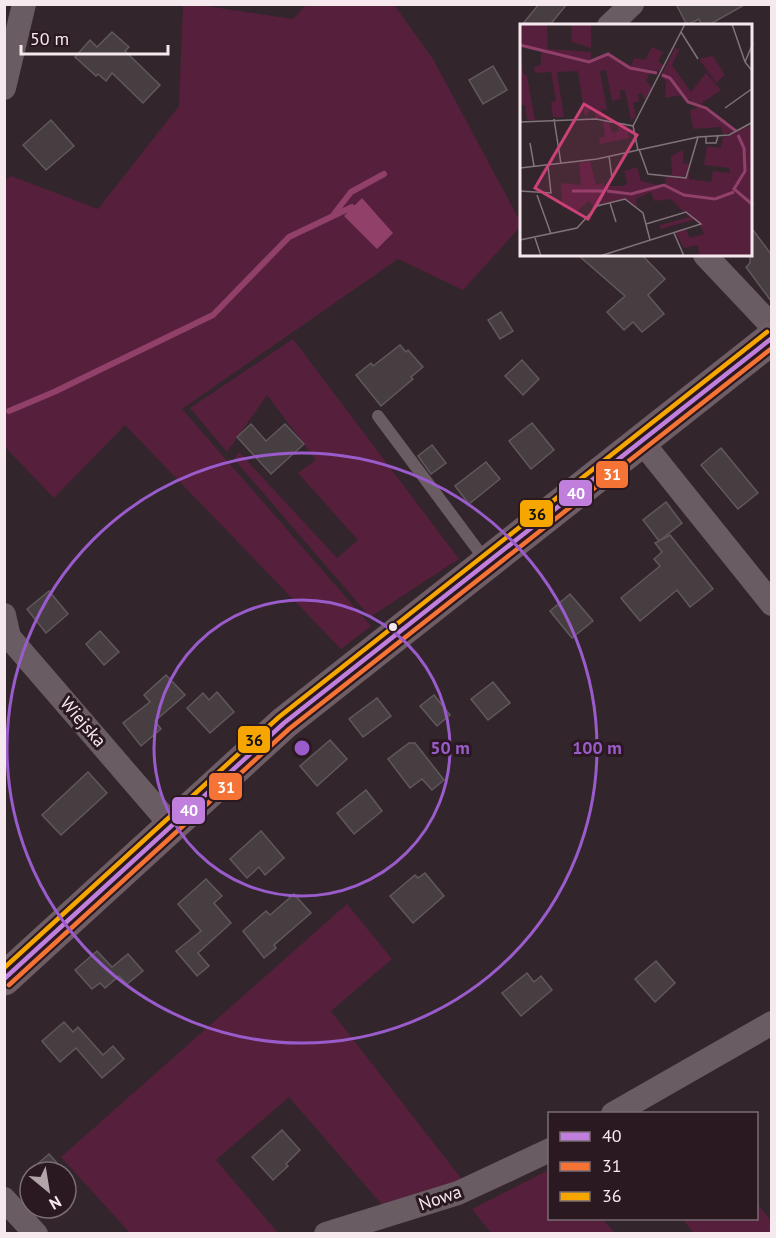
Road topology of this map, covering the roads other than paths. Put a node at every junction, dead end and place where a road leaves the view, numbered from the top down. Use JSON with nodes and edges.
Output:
{"nodes":[{"id":1,"x":24,"y":4,"type":"edge"},
{"id":2,"x":632,"y":4,"type":"edge"},
{"id":3,"x":611,"y":24,"type":"edge"},
{"id":4,"x":4,"y":88,"type":"edge"},
{"id":5,"x":706,"y":256,"type":"edge"},
{"id":6,"x":771,"y":326,"type":"edge"},
{"id":7,"x":771,"y":338,"type":"edge"},
{"id":8,"x":378,"y":416,"type":"dead end"},
{"id":9,"x":643,"y":438,"type":"junction"},
{"id":10,"x":487,"y":562,"type":"junction"},
{"id":11,"x":771,"y":604,"type":"edge"},
{"id":12,"x":4,"y":615,"type":"edge"},
{"id":13,"x":171,"y":825,"type":"junction"},
{"id":14,"x":4,"y":979,"type":"edge"},
{"id":15,"x":771,"y":1023,"type":"edge"},
{"id":16,"x":615,"y":1112,"type":"edge"},
{"id":17,"x":548,"y":1150,"type":"edge"},
{"id":18,"x":4,"y":1199,"type":"edge"},
{"id":19,"x":36,"y":1233,"type":"edge"},
{"id":20,"x":326,"y":1233,"type":"edge"}],
"edges":[{"from":1,"to":4,"type":"street"},
{"from":2,"to":3,"type":"street"},
{"from":5,"to":6,"type":"street"},
{"from":7,"to":9,"type":"street"},
{"from":8,"to":10,"type":"lane"},
{"from":9,"to":10,"type":"street"},
{"from":9,"to":11,"type":"street"},
{"from":10,"to":13,"type":"street"},
{"from":12,"to":13,"type":"street","name":"Wiejska"},
{"from":13,"to":14,"type":"street"},
{"from":15,"to":16,"type":"street"},
{"from":17,"to":20,"type":"street","name":"Nowa"},
{"from":18,"to":19,"type":"street"}]}
